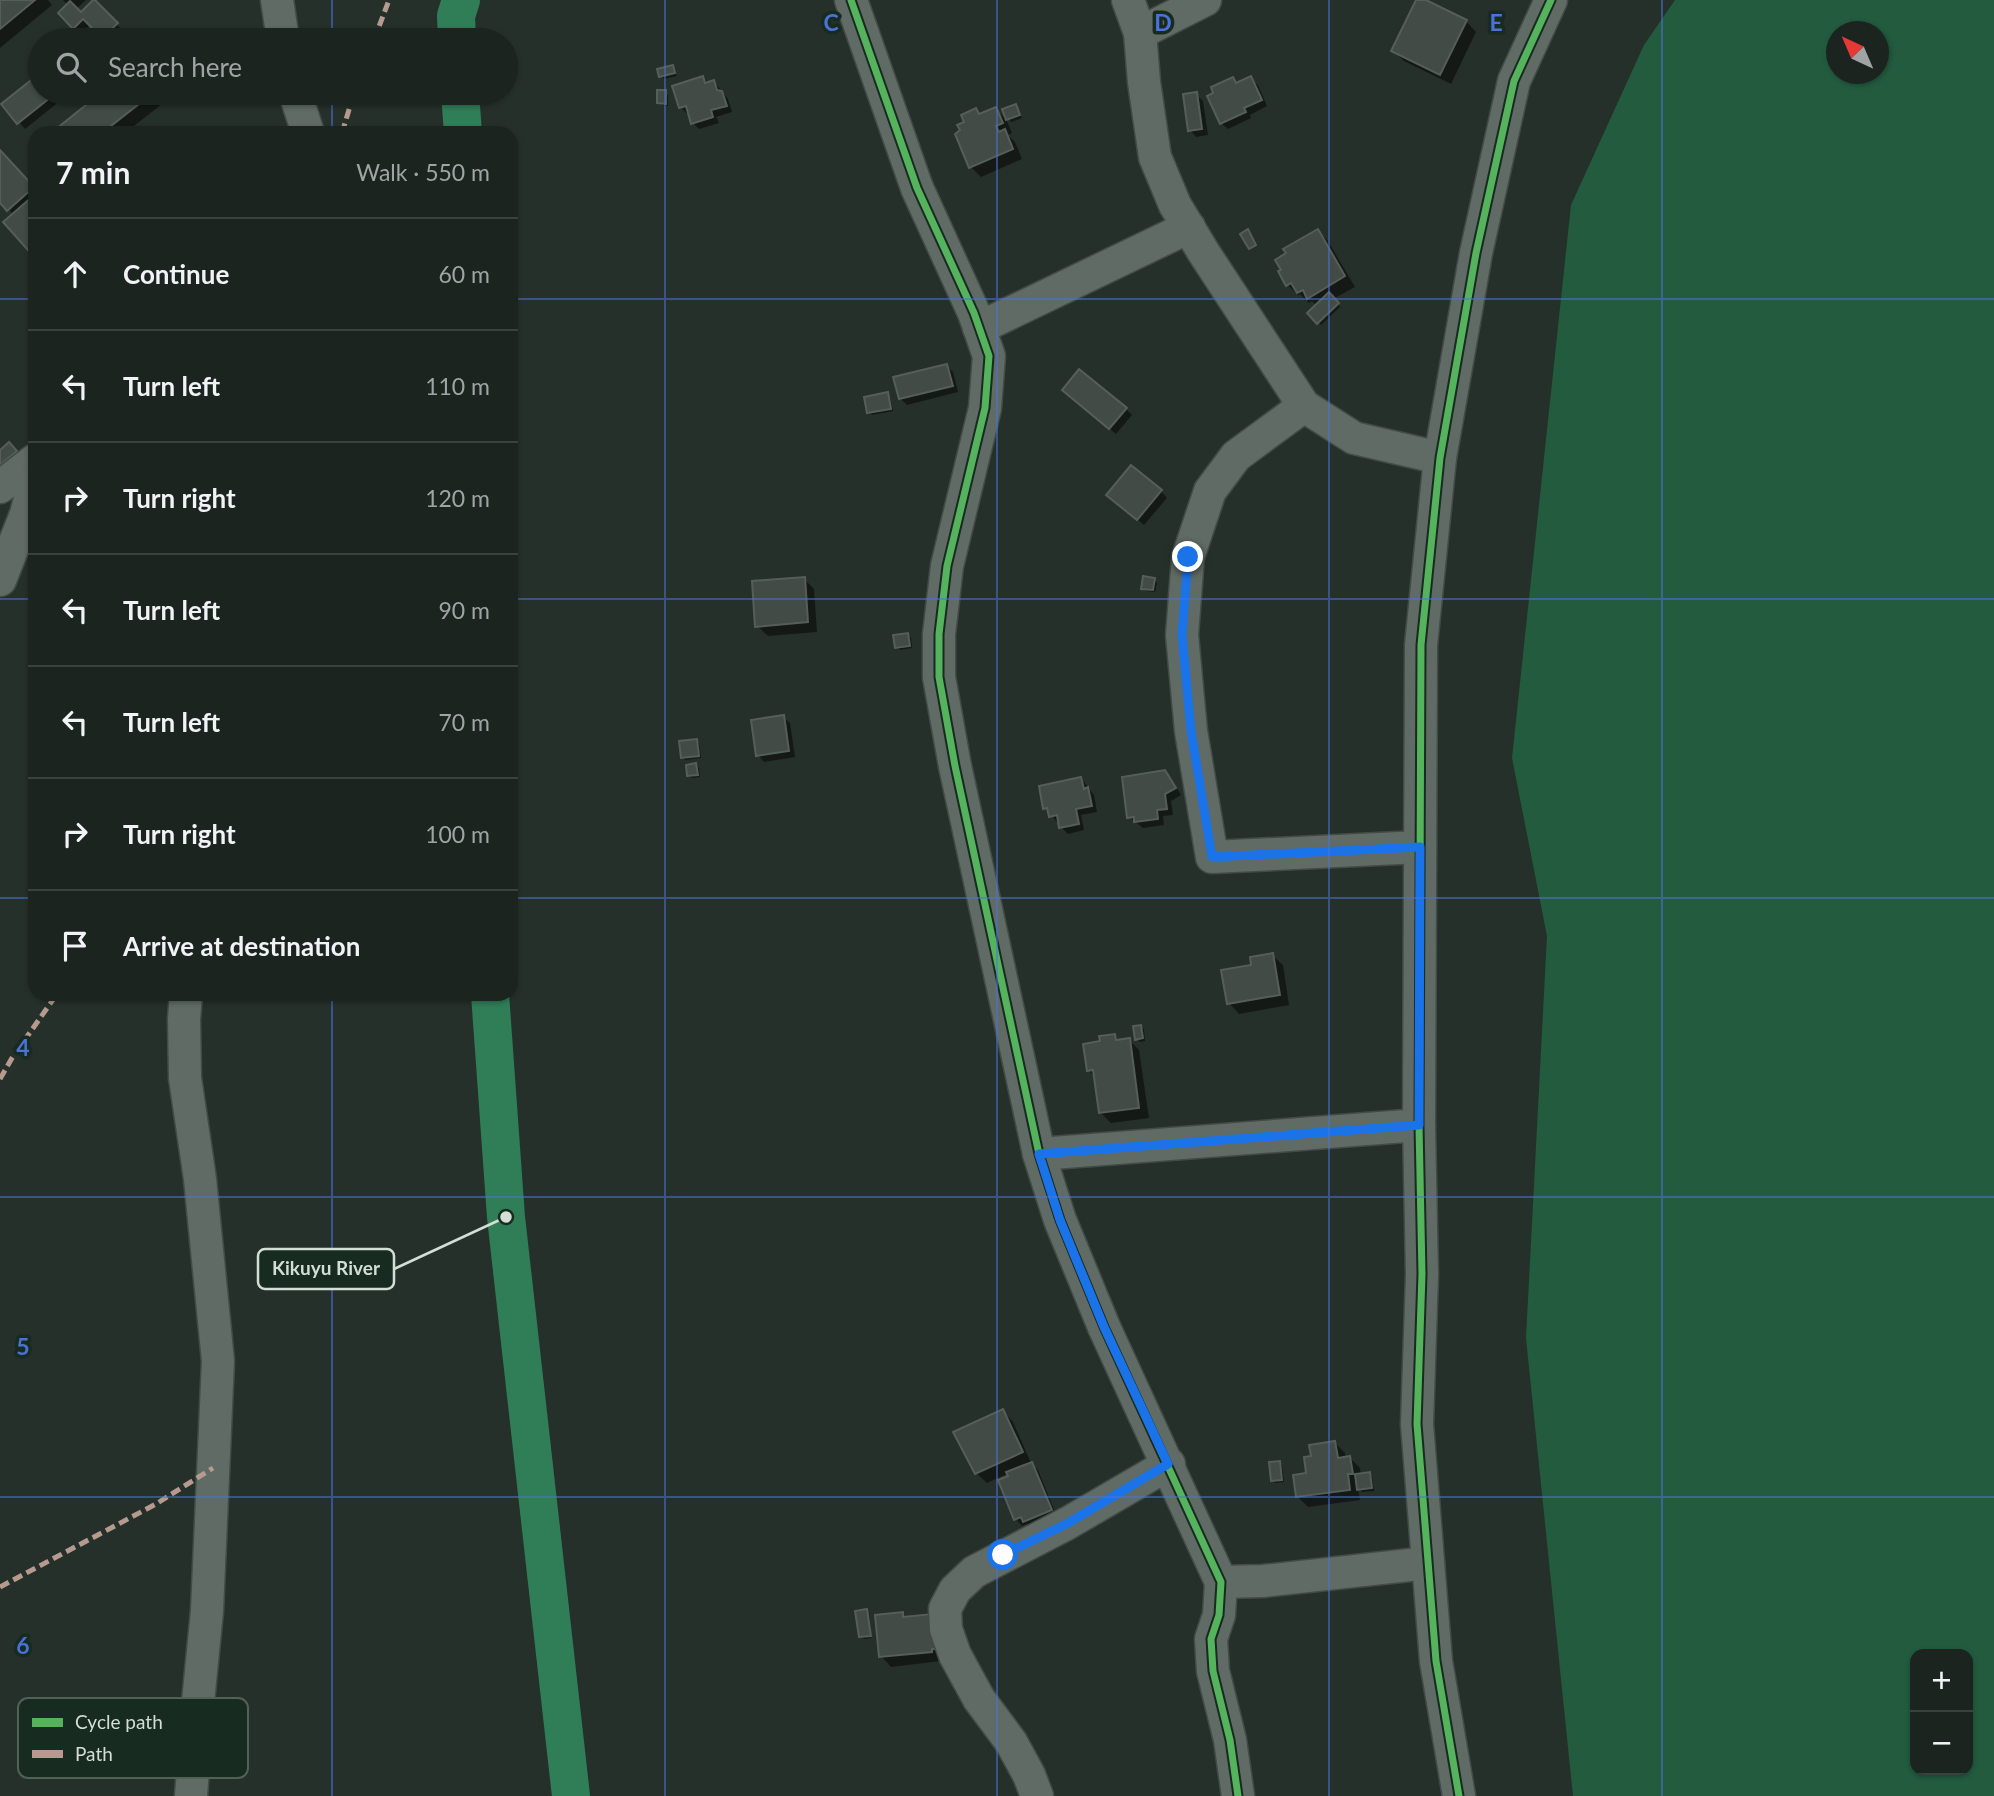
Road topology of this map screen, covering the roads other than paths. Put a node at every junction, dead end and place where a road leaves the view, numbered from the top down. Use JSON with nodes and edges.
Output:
{"nodes":[{"id":1,"x":277,"y":0,"type":"edge"},
{"id":2,"x":851,"y":0,"type":"edge"},
{"id":3,"x":1128,"y":0,"type":"edge"},
{"id":4,"x":1205,"y":0,"type":"edge"},
{"id":5,"x":1551,"y":0,"type":"edge"},
{"id":6,"x":281,"y":28,"type":"edge"},
{"id":7,"x":1140,"y":33,"type":"junction"},
{"id":8,"x":299,"y":105,"type":"edge"},
{"id":9,"x":306,"y":126,"type":"edge"},
{"id":10,"x":1189,"y":228,"type":"junction"},
{"id":11,"x":979,"y":328,"type":"junction"},
{"id":12,"x":1304,"y":406,"type":"junction"},
{"id":13,"x":1440,"y":458,"type":"junction"},
{"id":14,"x":28,"y":465,"type":"edge"},
{"id":15,"x":0,"y":487,"type":"edge"},
{"id":16,"x":28,"y":506,"type":"edge"},
{"id":17,"x":0,"y":580,"type":"edge"},
{"id":18,"x":1420,"y":847,"type":"junction"},
{"id":19,"x":186,"y":1001,"type":"edge"},
{"id":20,"x":1419,"y":1125,"type":"junction"},
{"id":21,"x":1039,"y":1154,"type":"junction"},
{"id":22,"x":1168,"y":1464,"type":"junction"},
{"id":23,"x":1428,"y":1563,"type":"junction"},
{"id":24,"x":1221,"y":1582,"type":"junction"},
{"id":25,"x":198,"y":1698,"type":"edge"},
{"id":26,"x":192,"y":1778,"type":"edge"},
{"id":27,"x":191,"y":1796,"type":"edge"},
{"id":28,"x":1037,"y":1796,"type":"edge"},
{"id":29,"x":1238,"y":1796,"type":"edge"},
{"id":30,"x":1459,"y":1796,"type":"edge"}],
"edges":[{"from":1,"to":6,"type":"street"},
{"from":2,"to":11,"type":"street"},
{"from":3,"to":7,"type":"street"},
{"from":4,"to":7,"type":"street"},
{"from":5,"to":13,"type":"street"},
{"from":7,"to":10,"type":"street"},
{"from":8,"to":9,"type":"street"},
{"from":10,"to":11,"type":"street"},
{"from":10,"to":12,"type":"street"},
{"from":11,"to":21,"type":"street"},
{"from":12,"to":13,"type":"street"},
{"from":12,"to":18,"type":"street"},
{"from":13,"to":18,"type":"street"},
{"from":14,"to":15,"type":"street"},
{"from":16,"to":17,"type":"street"},
{"from":18,"to":20,"type":"street"},
{"from":19,"to":25,"type":"street"},
{"from":20,"to":21,"type":"street"},
{"from":20,"to":23,"type":"street"},
{"from":21,"to":22,"type":"street"},
{"from":22,"to":24,"type":"street"},
{"from":22,"to":28,"type":"street"},
{"from":23,"to":24,"type":"street"},
{"from":23,"to":30,"type":"street"},
{"from":24,"to":29,"type":"street"},
{"from":26,"to":27,"type":"street"}]}
